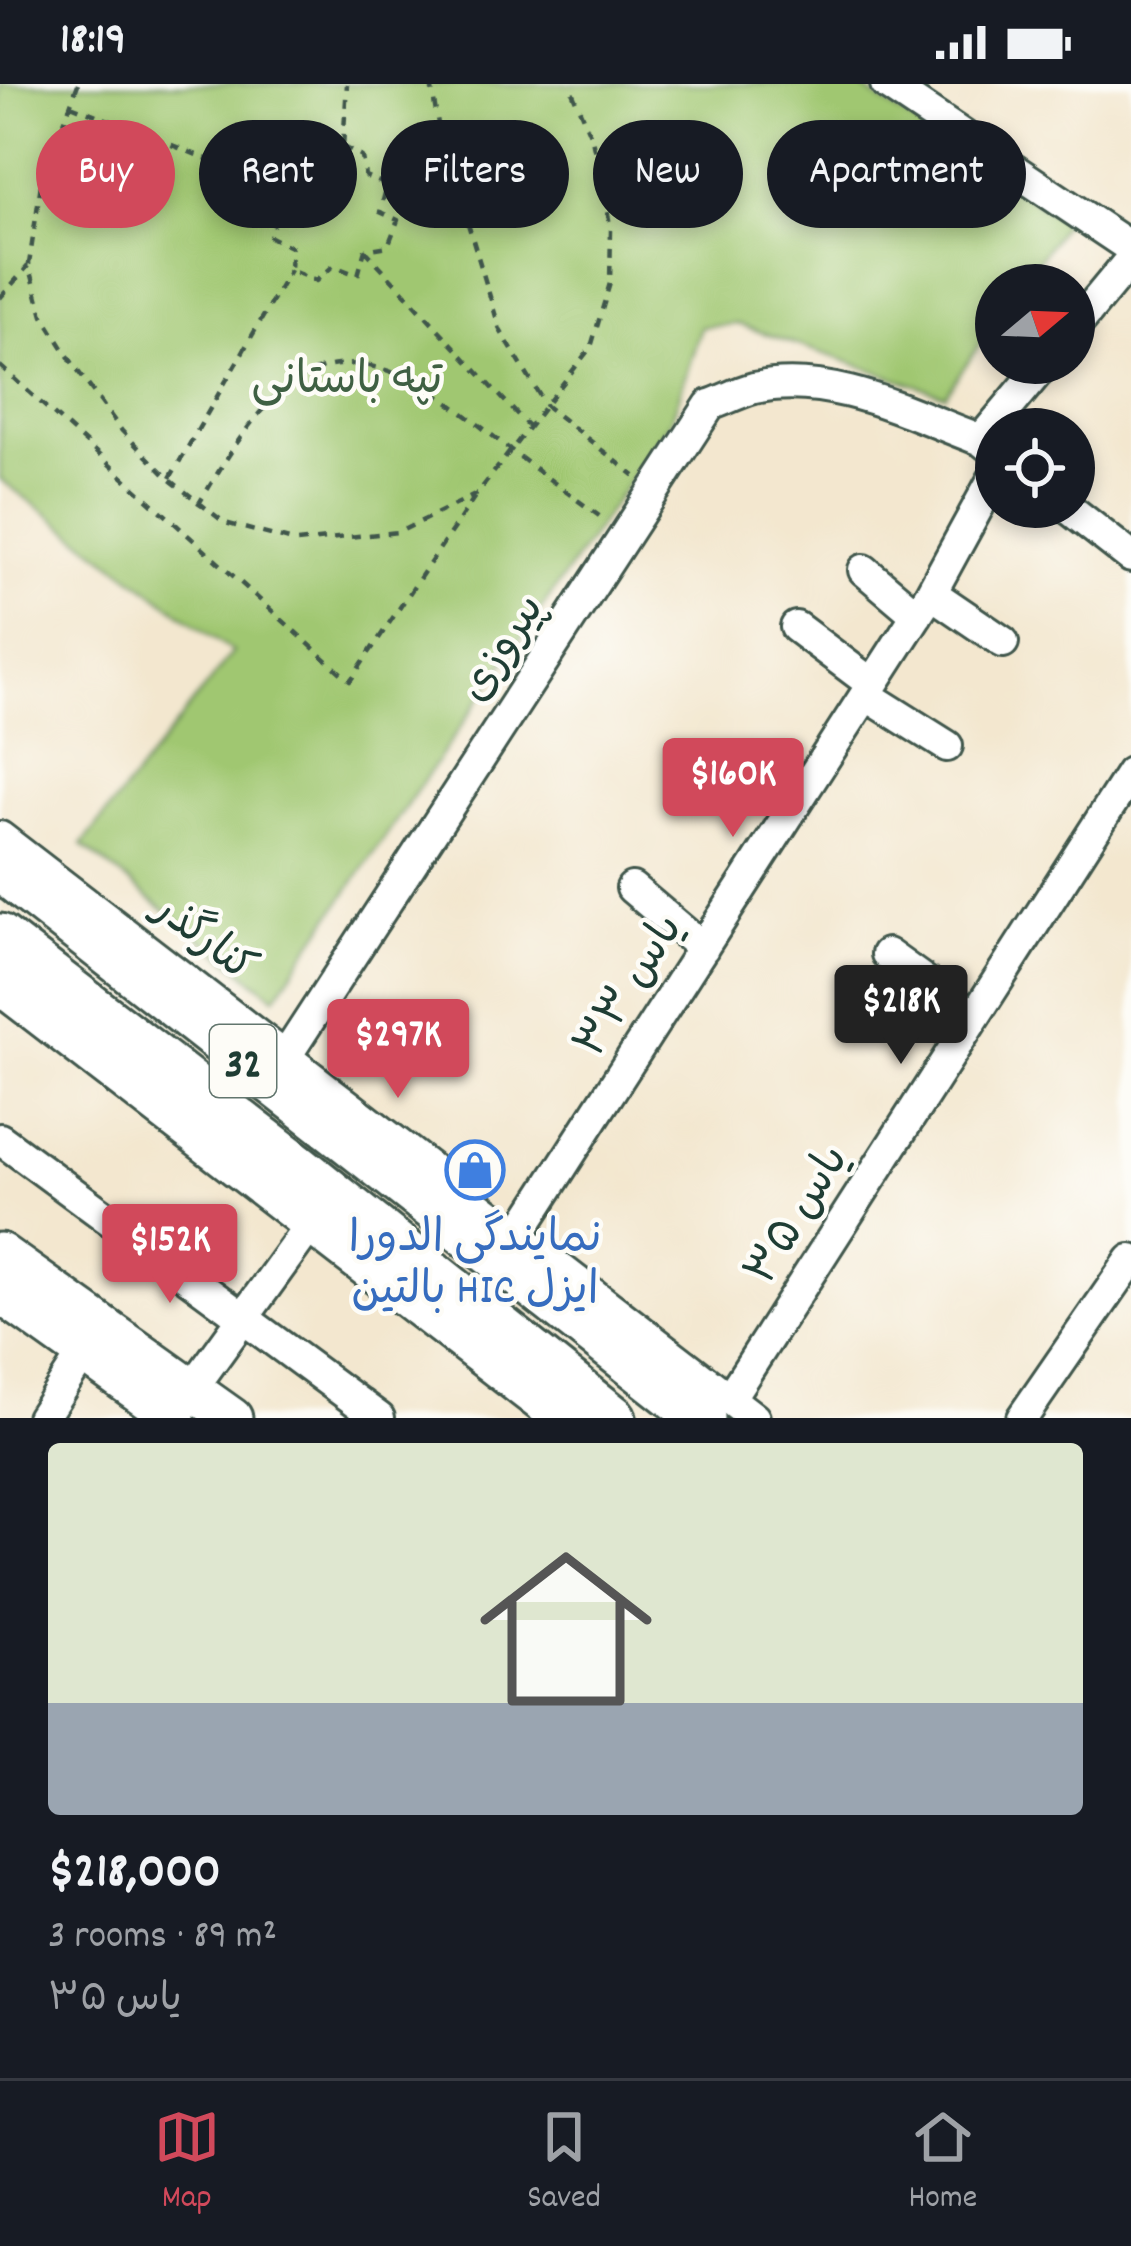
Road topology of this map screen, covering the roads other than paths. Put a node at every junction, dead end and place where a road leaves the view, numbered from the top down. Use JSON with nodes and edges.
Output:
{"nodes":[{"id":1,"x":886,"y":84,"type":"edge"},
{"id":2,"x":1131,"y":248,"type":"edge"},
{"id":3,"x":1131,"y":259,"type":"edge"},
{"id":4,"x":1095,"y":303,"type":"edge"},
{"id":5,"x":975,"y":441,"type":"edge"},
{"id":6,"x":975,"y":512,"type":"edge"},
{"id":7,"x":1094,"y":528,"type":"edge"},
{"id":8,"x":1131,"y":556,"type":"edge"},
{"id":9,"x":864,"y":569,"type":"dead end"},
{"id":10,"x":924,"y":604,"type":"junction"},
{"id":11,"x":796,"y":627,"type":"dead end"},
{"id":12,"x":1003,"y":642,"type":"dead end"},
{"id":13,"x":869,"y":690,"type":"junction"},
{"id":14,"x":947,"y":746,"type":"dead end"},
{"id":15,"x":1131,"y":773,"type":"edge"},
{"id":16,"x":0,"y":836,"type":"edge"},
{"id":17,"x":0,"y":868,"type":"edge"},
{"id":18,"x":632,"y":888,"type":"dead end"},
{"id":19,"x":0,"y":937,"type":"edge"},
{"id":20,"x":703,"y":948,"type":"junction"},
{"id":21,"x":887,"y":954,"type":"dead end"},
{"id":22,"x":0,"y":984,"type":"edge"},
{"id":23,"x":973,"y":1016,"type":"junction"},
{"id":24,"x":77,"y":1020,"type":"junction"},
{"id":25,"x":286,"y":1056,"type":"junction"},
{"id":26,"x":0,"y":1138,"type":"edge"},
{"id":27,"x":399,"y":1183,"type":"junction"},
{"id":28,"x":368,"y":1222,"type":"junction"},
{"id":29,"x":311,"y":1224,"type":"junction"},
{"id":30,"x":503,"y":1243,"type":"junction"},
{"id":31,"x":0,"y":1253,"type":"edge"},
{"id":32,"x":1131,"y":1260,"type":"edge"},
{"id":33,"x":0,"y":1293,"type":"edge"},
{"id":34,"x":457,"y":1293,"type":"junction"},
{"id":35,"x":242,"y":1319,"type":"junction"},
{"id":36,"x":84,"y":1353,"type":"junction"},
{"id":37,"x":163,"y":1407,"type":"edge"},
{"id":38,"x":716,"y":1408,"type":"edge"},
{"id":39,"x":42,"y":1418,"type":"edge"},
{"id":40,"x":232,"y":1418,"type":"edge"},
{"id":41,"x":379,"y":1418,"type":"edge"},
{"id":42,"x":562,"y":1418,"type":"edge"},
{"id":43,"x":613,"y":1418,"type":"edge"},
{"id":44,"x":754,"y":1418,"type":"edge"},
{"id":45,"x":1022,"y":1418,"type":"edge"}],
"edges":[{"from":1,"to":2,"type":"street"},
{"from":3,"to":4,"type":"street"},
{"from":5,"to":25,"type":"street","name":"پیروزی"},
{"from":6,"to":10,"type":"street","name":"یاس ۳۳"},
{"from":7,"to":8,"type":"street"},
{"from":9,"to":10,"type":"street"},
{"from":10,"to":12,"type":"street"},
{"from":10,"to":13,"type":"street","name":"یاس ۳۳"},
{"from":11,"to":13,"type":"street"},
{"from":13,"to":14,"type":"street"},
{"from":13,"to":20,"type":"street","name":"یاس ۳۳"},
{"from":15,"to":23,"type":"street","name":"یاس ۳۵"},
{"from":16,"to":25,"type":"street","name":"کنارگذر"},
{"from":17,"to":27,"type":"highway","number":"32"},
{"from":18,"to":20,"type":"street"},
{"from":19,"to":24,"type":"highway","number":"32"},
{"from":20,"to":30,"type":"street","name":"یاس ۳۳"},
{"from":21,"to":23,"type":"street"},
{"from":22,"to":24,"type":"main road"},
{"from":23,"to":38,"type":"street","name":"یاس ۳۵"},
{"from":24,"to":28,"type":"highway","number":"32"},
{"from":24,"to":29,"type":"main road"},
{"from":25,"to":30,"type":"street","name":"کنارگذر"},
{"from":26,"to":35,"type":"street"},
{"from":27,"to":28,"type":"highway"},
{"from":27,"to":30,"type":"highway","number":"32"},
{"from":28,"to":34,"type":"highway","number":"32"},
{"from":29,"to":35,"type":"street"},
{"from":29,"to":42,"type":"main road"},
{"from":30,"to":34,"type":"highway"},
{"from":30,"to":38,"type":"highway","number":"32"},
{"from":31,"to":37,"type":"main road"},
{"from":32,"to":45,"type":"street"},
{"from":33,"to":36,"type":"main road"},
{"from":34,"to":43,"type":"highway","number":"32"},
{"from":35,"to":37,"type":"street"},
{"from":35,"to":41,"type":"street"},
{"from":36,"to":37,"type":"main road"},
{"from":36,"to":39,"type":"street"},
{"from":37,"to":40,"type":"main road"},
{"from":38,"to":44,"type":"street"}]}
